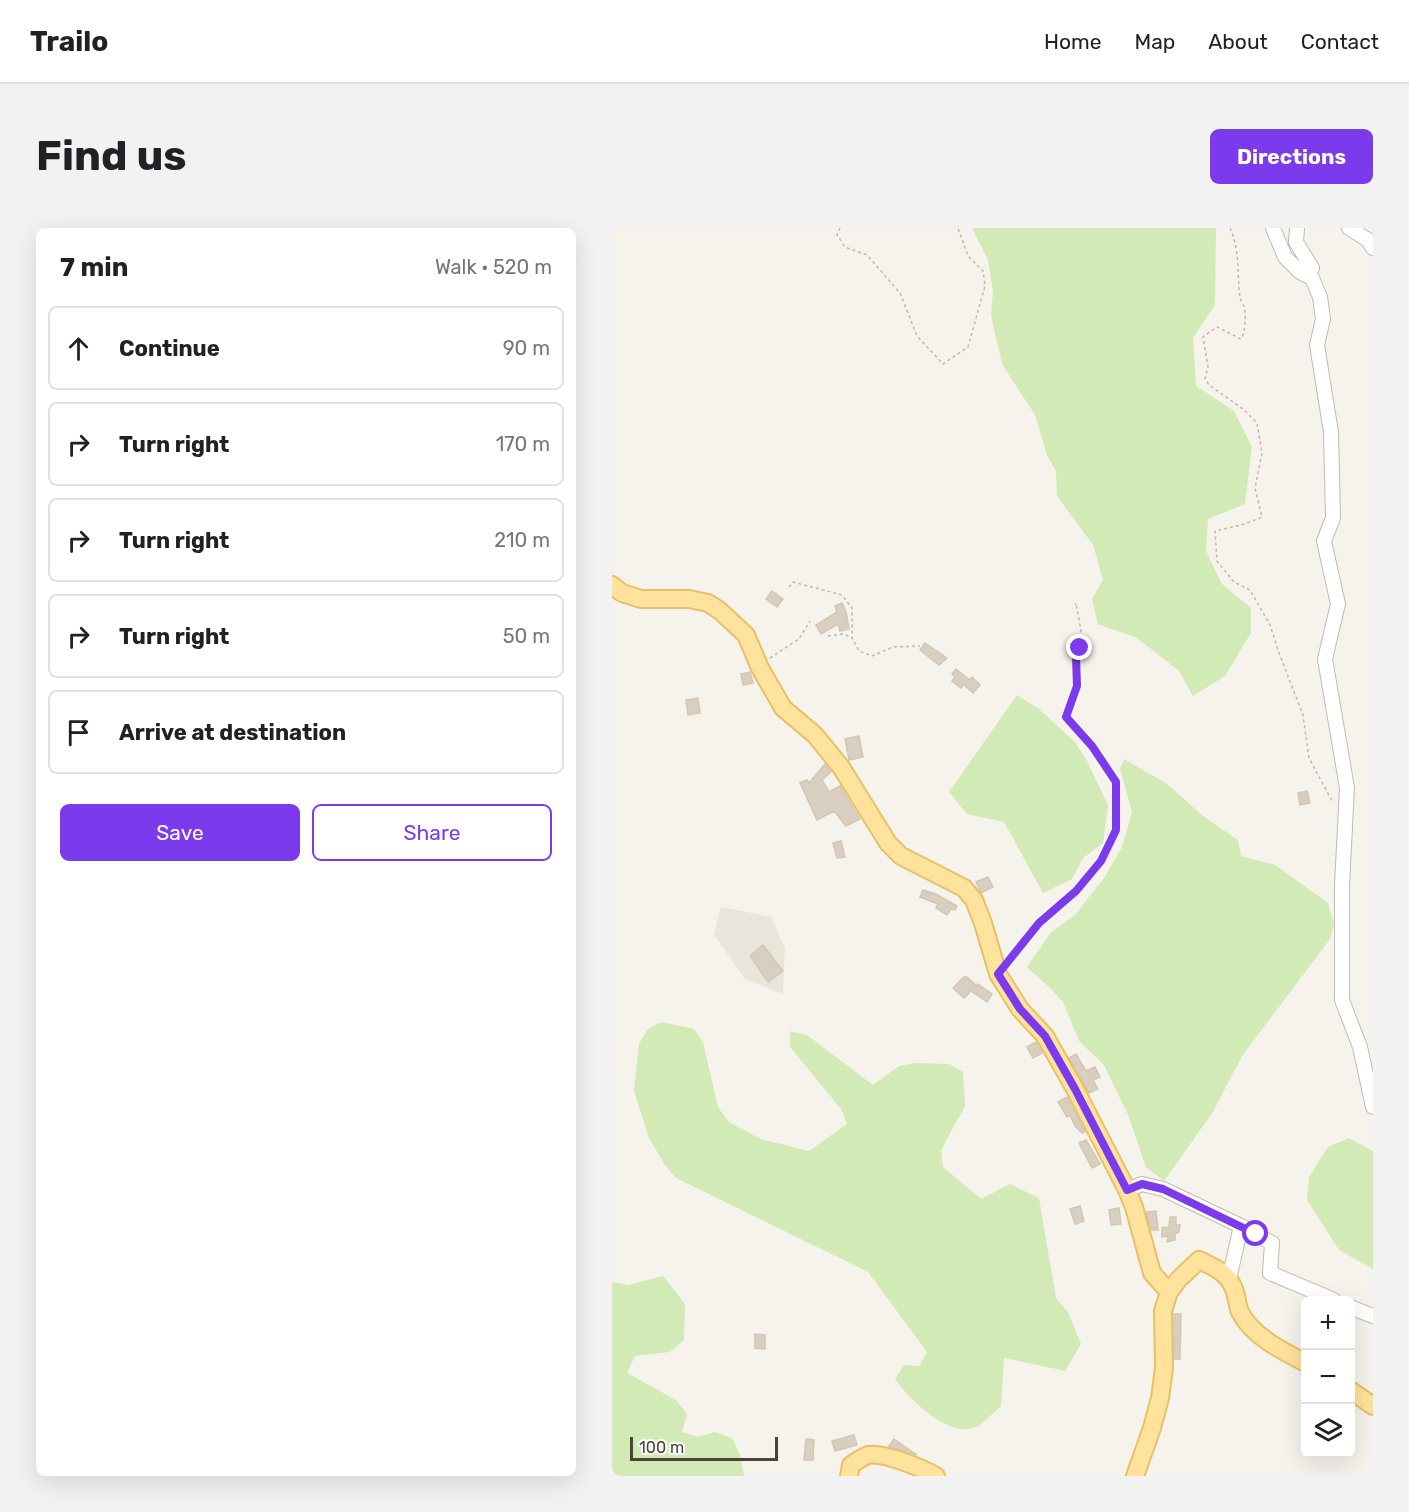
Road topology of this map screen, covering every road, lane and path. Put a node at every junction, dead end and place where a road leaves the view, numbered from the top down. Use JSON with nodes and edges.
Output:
{"nodes":[{"id":1,"x":840,"y":228,"type":"edge"},
{"id":2,"x":958,"y":228,"type":"edge"},
{"id":3,"x":1230,"y":228,"type":"edge"},
{"id":4,"x":1273,"y":228,"type":"edge"},
{"id":5,"x":1297,"y":228,"type":"edge"},
{"id":6,"x":1349,"y":228,"type":"edge"},
{"id":7,"x":1373,"y":248,"type":"edge"},
{"id":8,"x":1300,"y":272,"type":"junction"},
{"id":9,"x":612,"y":585,"type":"edge"},
{"id":10,"x":789,"y":587,"type":"dead end"},
{"id":11,"x":1075,"y":605,"type":"dead end"},
{"id":12,"x":810,"y":621,"type":"dead end"},
{"id":13,"x":828,"y":636,"type":"dead end"},
{"id":14,"x":852,"y":638,"type":"junction"},
{"id":15,"x":920,"y":646,"type":"dead end"},
{"id":16,"x":760,"y":668,"type":"junction"},
{"id":17,"x":1346,"y":807,"type":"junction"},
{"id":18,"x":998,"y":974,"type":"junction"},
{"id":19,"x":1373,"y":1107,"type":"edge"},
{"id":20,"x":1127,"y":1190,"type":"junction"},
{"id":21,"x":1241,"y":1226,"type":"junction"},
{"id":22,"x":1229,"y":1279,"type":"junction"},
{"id":23,"x":1169,"y":1292,"type":"junction"},
{"id":24,"x":1325,"y":1296,"type":"edge"},
{"id":25,"x":1355,"y":1309,"type":"edge"},
{"id":26,"x":1373,"y":1316,"type":"edge"},
{"id":27,"x":1301,"y":1361,"type":"edge"},
{"id":28,"x":1355,"y":1393,"type":"edge"},
{"id":29,"x":1373,"y":1406,"type":"edge"},
{"id":30,"x":849,"y":1476,"type":"edge"},
{"id":31,"x":936,"y":1476,"type":"edge"},
{"id":32,"x":1134,"y":1476,"type":"edge"}],
"edges":[{"from":1,"to":2,"type":"path"},
{"from":3,"to":17,"type":"path"},
{"from":4,"to":8,"type":"street"},
{"from":5,"to":8,"type":"street"},
{"from":6,"to":7,"type":"street"},
{"from":8,"to":17,"type":"street"},
{"from":9,"to":16,"type":"main road"},
{"from":10,"to":14,"type":"path"},
{"from":11,"to":18,"type":"path"},
{"from":12,"to":16,"type":"path"},
{"from":13,"to":14,"type":"path"},
{"from":14,"to":15,"type":"path"},
{"from":16,"to":18,"type":"main road"},
{"from":17,"to":19,"type":"street"},
{"from":18,"to":20,"type":"main road"},
{"from":20,"to":21,"type":"street"},
{"from":20,"to":23,"type":"main road"},
{"from":21,"to":22,"type":"street"},
{"from":21,"to":24,"type":"street"},
{"from":22,"to":23,"type":"main road"},
{"from":22,"to":27,"type":"main road"},
{"from":23,"to":32,"type":"main road"},
{"from":25,"to":26,"type":"street"},
{"from":28,"to":29,"type":"main road"},
{"from":30,"to":31,"type":"main road"}]}
